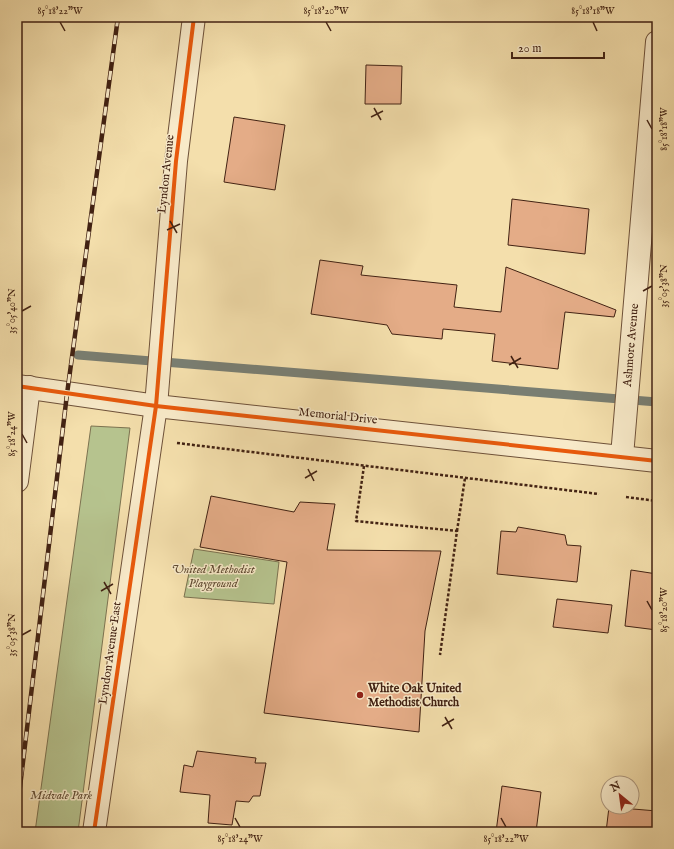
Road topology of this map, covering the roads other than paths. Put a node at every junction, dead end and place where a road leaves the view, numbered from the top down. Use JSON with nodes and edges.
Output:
{"nodes":[{"id":1,"x":194,"y":17,"type":"edge"},
{"id":2,"x":657,"y":42,"type":"edge"},
{"id":3,"x":23,"y":387,"type":"edge"},
{"id":4,"x":156,"y":406,"type":"junction"},
{"id":5,"x":622,"y":456,"type":"junction"},
{"id":6,"x":657,"y":461,"type":"edge"},
{"id":7,"x":17,"y":481,"type":"edge"},
{"id":8,"x":94,"y":832,"type":"edge"}],
"edges":[{"from":1,"to":4,"type":"street","name":"Lyndon Avenue"},
{"from":2,"to":5,"type":"street","name":"Ashmore Avenue"},
{"from":3,"to":4,"type":"street","name":"Memorial Drive"},
{"from":3,"to":7,"type":"street"},
{"from":4,"to":5,"type":"street","name":"Memorial Drive"},
{"from":4,"to":8,"type":"street","name":"Lyndon Avenue East"},
{"from":5,"to":6,"type":"street","name":"Memorial Drive"}]}
